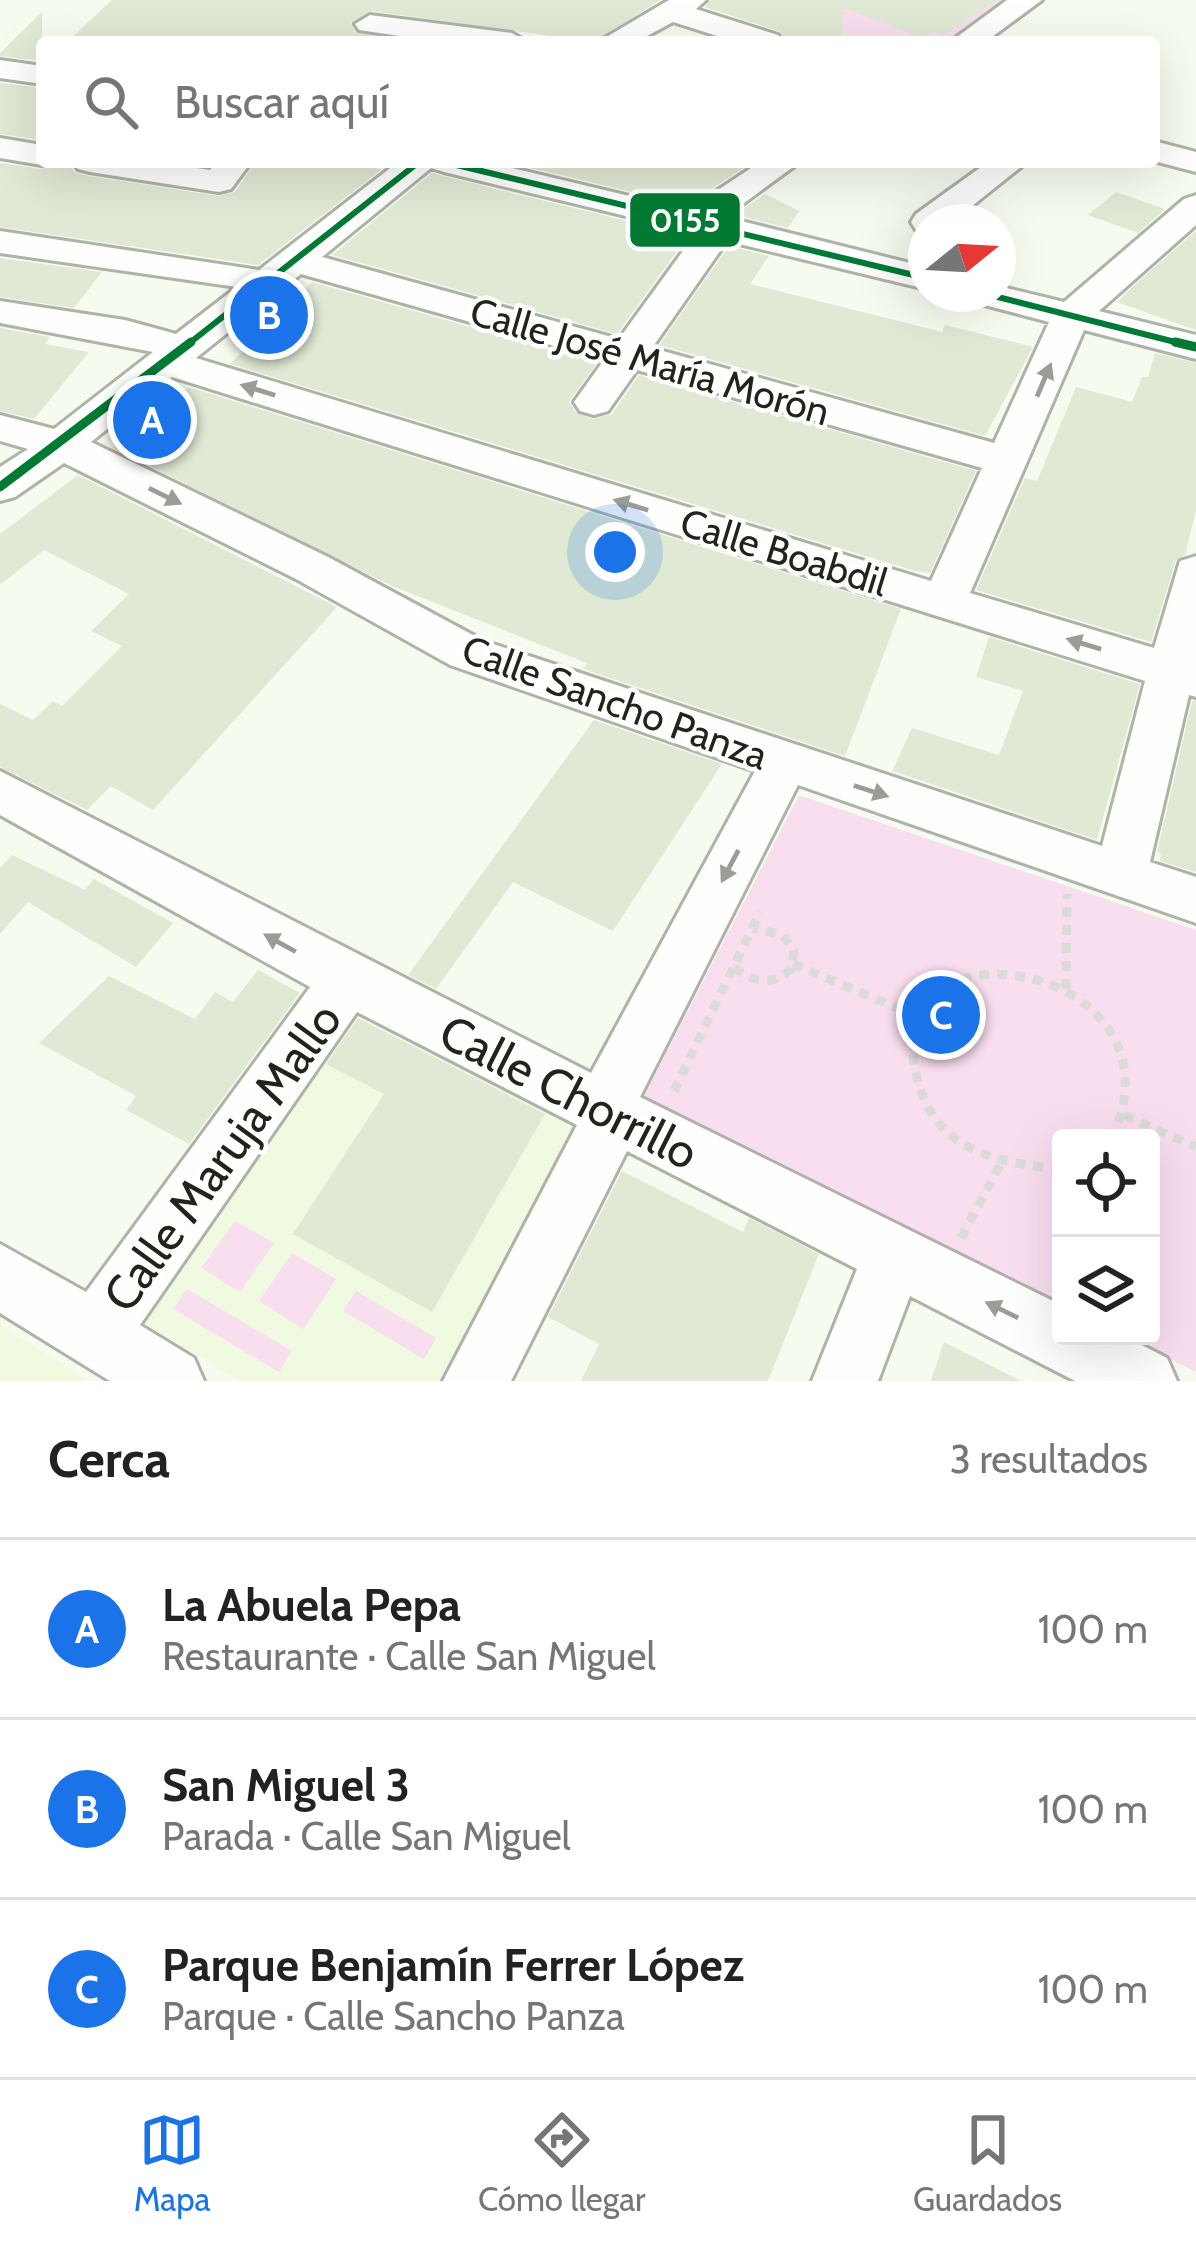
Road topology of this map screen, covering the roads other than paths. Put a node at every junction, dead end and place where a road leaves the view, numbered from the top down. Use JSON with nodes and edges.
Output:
{"nodes":[{"id":1,"x":1027,"y":0,"type":"edge"},
{"id":2,"x":681,"y":6,"type":"edge"},
{"id":3,"x":370,"y":24,"type":"dead end"},
{"id":4,"x":442,"y":36,"type":"edge"},
{"id":5,"x":624,"y":36,"type":"edge"},
{"id":6,"x":753,"y":36,"type":"edge"},
{"id":7,"x":974,"y":36,"type":"edge"},
{"id":8,"x":0,"y":69,"type":"edge"},
{"id":9,"x":36,"y":74,"type":"edge"},
{"id":10,"x":0,"y":148,"type":"edge"},
{"id":11,"x":36,"y":153,"type":"edge"},
{"id":12,"x":1160,"y":153,"type":"edge"},
{"id":13,"x":1196,"y":162,"type":"edge"},
{"id":14,"x":129,"y":168,"type":"edge"},
{"id":15,"x":230,"y":168,"type":"edge"},
{"id":16,"x":412,"y":168,"type":"edge"},
{"id":17,"x":442,"y":168,"type":"edge"},
{"id":18,"x":776,"y":168,"type":"edge"},
{"id":19,"x":1002,"y":168,"type":"edge"},
{"id":20,"x":953,"y":204,"type":"edge"},
{"id":21,"x":1196,"y":206,"type":"edge"},
{"id":22,"x":709,"y":223,"type":"junction"},
{"id":23,"x":908,"y":237,"type":"edge"},
{"id":24,"x":0,"y":242,"type":"edge"},
{"id":25,"x":872,"y":264,"type":"junction"},
{"id":26,"x":279,"y":272,"type":"junction"},
{"id":27,"x":908,"y":273,"type":"edge"},
{"id":28,"x":1016,"y":302,"type":"edge"},
{"id":29,"x":0,"y":313,"type":"edge"},
{"id":30,"x":1071,"y":316,"type":"junction"},
{"id":31,"x":1196,"y":347,"type":"edge"},
{"id":32,"x":175,"y":355,"type":"junction"},
{"id":33,"x":626,"y":356,"type":"junction"},
{"id":34,"x":594,"y":402,"type":"dead end"},
{"id":35,"x":0,"y":428,"type":"edge"},
{"id":36,"x":60,"y":444,"type":"junction"},
{"id":37,"x":1009,"y":461,"type":"junction"},
{"id":38,"x":0,"y":487,"type":"edge"},
{"id":39,"x":1196,"y":572,"type":"edge"},
{"id":40,"x":944,"y":601,"type":"junction"},
{"id":41,"x":1185,"y":675,"type":"edge"},
{"id":42,"x":785,"y":762,"type":"junction"},
{"id":43,"x":0,"y":790,"type":"edge"},
{"id":44,"x":1105,"y":891,"type":"junction"},
{"id":45,"x":1196,"y":900,"type":"edge"},
{"id":46,"x":348,"y":980,"type":"junction"},
{"id":47,"x":609,"y":1110,"type":"junction"},
{"id":48,"x":918,"y":1240,"type":"junction"},
{"id":49,"x":0,"y":1276,"type":"edge"},
{"id":50,"x":95,"y":1333,"type":"junction"},
{"id":51,"x":171,"y":1381,"type":"edge"},
{"id":52,"x":476,"y":1381,"type":"edge"},
{"id":53,"x":845,"y":1381,"type":"edge"},
{"id":54,"x":1144,"y":1381,"type":"edge"}],
"edges":[{"from":1,"to":7,"type":"street"},
{"from":2,"to":5,"type":"street"},
{"from":2,"to":6,"type":"street"},
{"from":3,"to":4,"type":"street"},
{"from":8,"to":9,"type":"street"},
{"from":10,"to":11,"type":"street"},
{"from":12,"to":13,"type":"street"},
{"from":14,"to":15,"type":"street"},
{"from":16,"to":26,"type":"street"},
{"from":17,"to":22,"type":"street"},
{"from":18,"to":22,"type":"street"},
{"from":19,"to":20,"type":"street"},
{"from":21,"to":30,"type":"street"},
{"from":22,"to":25,"type":"street"},
{"from":22,"to":33,"type":"street"},
{"from":23,"to":25,"type":"street"},
{"from":24,"to":26,"type":"street","name":"Calle José María Morón"},
{"from":25,"to":27,"type":"street"},
{"from":26,"to":32,"type":"street"},
{"from":26,"to":33,"type":"street","name":"Calle José María Morón"},
{"from":28,"to":30,"type":"street"},
{"from":29,"to":32,"type":"street","name":"Calle Boabdil"},
{"from":30,"to":31,"type":"street"},
{"from":37,"to":30,"type":"street","one_way":true},
{"from":32,"to":36,"type":"street"},
{"from":40,"to":32,"type":"street","name":"Calle Boabdil","one_way":true},
{"from":33,"to":34,"type":"street"},
{"from":33,"to":37,"type":"street","name":"Calle José María Morón"},
{"from":35,"to":36,"type":"street","name":"Calle Sancho Panza"},
{"from":36,"to":38,"type":"street"},
{"from":36,"to":42,"type":"street","name":"Calle Sancho Panza","one_way":true},
{"from":37,"to":40,"type":"street"},
{"from":39,"to":41,"type":"street"},
{"from":41,"to":40,"type":"street","name":"Calle Boabdil","one_way":true},
{"from":41,"to":44,"type":"street"},
{"from":42,"to":44,"type":"street","name":"Calle Sancho Panza","one_way":true},
{"from":42,"to":47,"type":"street","one_way":true},
{"from":46,"to":43,"type":"street","name":"Calle Chorrillo","one_way":true},
{"from":44,"to":45,"type":"street","name":"Calle Sancho Panza"},
{"from":46,"to":47,"type":"street","name":"Calle Chorrillo"},
{"from":46,"to":50,"type":"street","name":"Calle Maruja Mallo"},
{"from":47,"to":48,"type":"street","name":"Calle Chorrillo"},
{"from":47,"to":52,"type":"street"},
{"from":48,"to":53,"type":"street"},
{"from":54,"to":48,"type":"street","name":"Calle Chorrillo","one_way":true},
{"from":49,"to":50,"type":"street"},
{"from":50,"to":51,"type":"street"}]}
